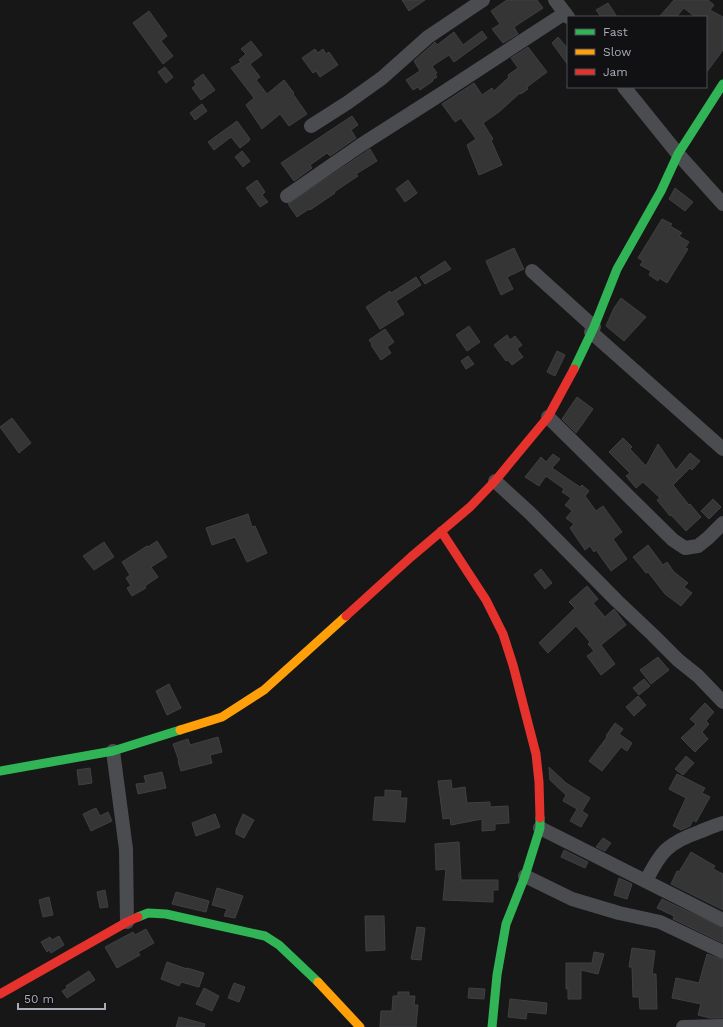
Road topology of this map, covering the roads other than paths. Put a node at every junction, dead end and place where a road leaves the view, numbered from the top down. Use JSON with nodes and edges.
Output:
{"nodes":[{"id":1,"x":483,"y":0,"type":"edge"},
{"id":2,"x":555,"y":0,"type":"edge"},
{"id":3,"x":566,"y":15,"type":"edge"},
{"id":4,"x":723,"y":84,"type":"edge"},
{"id":5,"x":625,"y":88,"type":"edge"},
{"id":6,"x":311,"y":126,"type":"dead end"},
{"id":7,"x":678,"y":154,"type":"junction"},
{"id":8,"x":287,"y":196,"type":"dead end"},
{"id":9,"x":723,"y":204,"type":"edge"},
{"id":10,"x":532,"y":271,"type":"dead end"},
{"id":11,"x":592,"y":329,"type":"junction"},
{"id":12,"x":548,"y":418,"type":"junction"},
{"id":13,"x":723,"y":449,"type":"edge"},
{"id":14,"x":495,"y":480,"type":"junction"},
{"id":15,"x":723,"y":523,"type":"edge"},
{"id":16,"x":441,"y":531,"type":"junction"},
{"id":17,"x":723,"y":702,"type":"edge"},
{"id":18,"x":113,"y":751,"type":"junction"},
{"id":19,"x":0,"y":771,"type":"edge"},
{"id":20,"x":723,"y":823,"type":"edge"},
{"id":21,"x":540,"y":828,"type":"junction"},
{"id":22,"x":525,"y":876,"type":"junction"},
{"id":23,"x":646,"y":881,"type":"junction"},
{"id":24,"x":723,"y":920,"type":"edge"},
{"id":25,"x":127,"y":922,"type":"junction"},
{"id":26,"x":723,"y":952,"type":"edge"},
{"id":27,"x":0,"y":994,"type":"edge"},
{"id":28,"x":723,"y":1026,"type":"edge"},
{"id":29,"x":360,"y":1027,"type":"edge"},
{"id":30,"x":492,"y":1027,"type":"edge"},
{"id":31,"x":683,"y":1027,"type":"edge"}],
"edges":[{"from":1,"to":6,"type":"street"},
{"from":2,"to":3,"type":"street"},
{"from":3,"to":8,"type":"street"},
{"from":4,"to":7,"type":"street"},
{"from":5,"to":7,"type":"street"},
{"from":7,"to":9,"type":"street"},
{"from":7,"to":11,"type":"street"},
{"from":10,"to":11,"type":"street"},
{"from":11,"to":12,"type":"street"},
{"from":11,"to":13,"type":"street"},
{"from":12,"to":14,"type":"street"},
{"from":12,"to":15,"type":"street"},
{"from":14,"to":16,"type":"street"},
{"from":14,"to":17,"type":"street"},
{"from":16,"to":18,"type":"street"},
{"from":16,"to":21,"type":"street"},
{"from":18,"to":19,"type":"street"},
{"from":18,"to":25,"type":"street"},
{"from":20,"to":23,"type":"street"},
{"from":21,"to":22,"type":"street"},
{"from":21,"to":23,"type":"street"},
{"from":22,"to":26,"type":"street"},
{"from":22,"to":30,"type":"street"},
{"from":23,"to":24,"type":"street"},
{"from":25,"to":27,"type":"street"},
{"from":25,"to":29,"type":"street"},
{"from":28,"to":31,"type":"street"}]}
